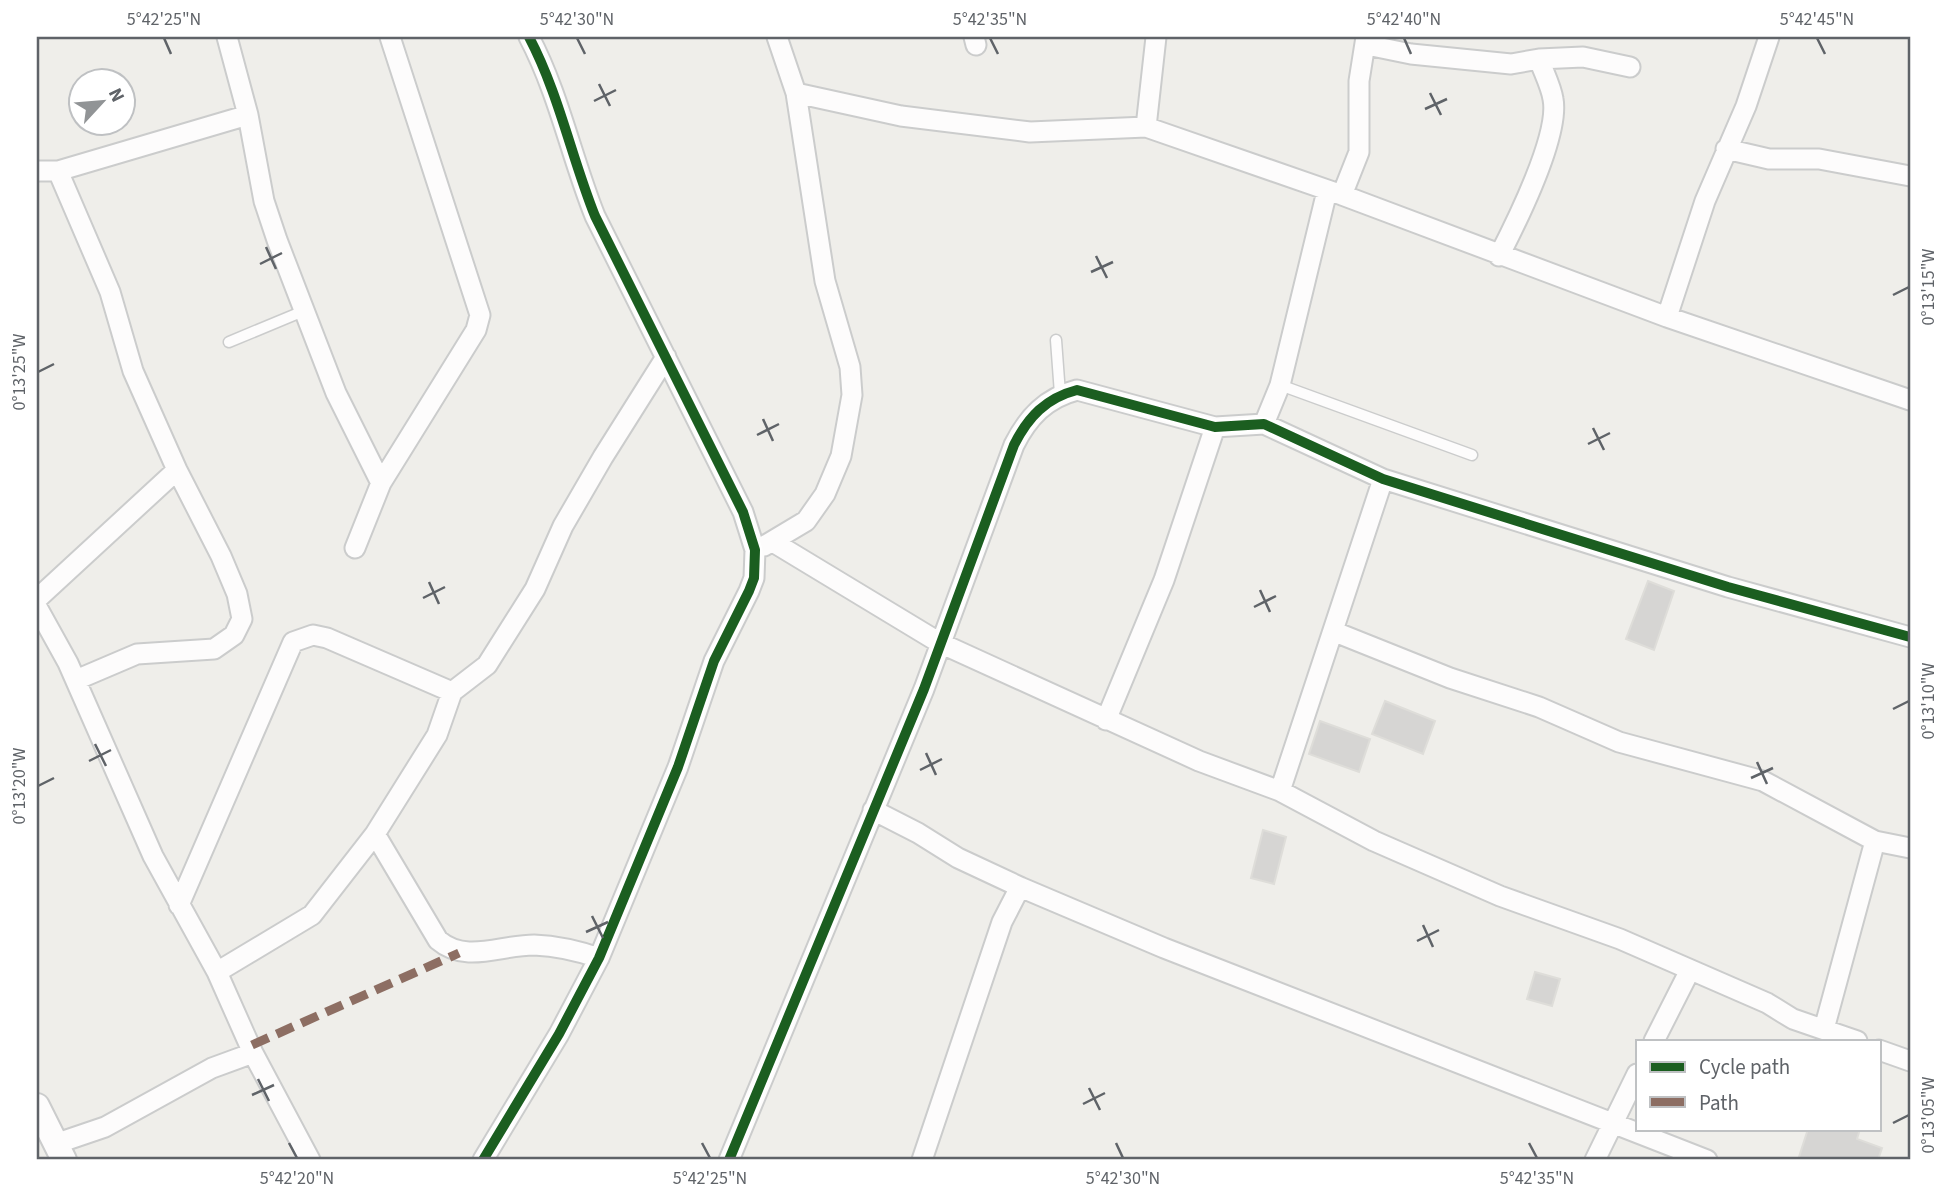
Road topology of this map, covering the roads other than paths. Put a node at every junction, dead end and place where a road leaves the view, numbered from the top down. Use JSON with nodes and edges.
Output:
{"nodes":[{"id":1,"x":227,"y":37,"type":"edge"},
{"id":2,"x":390,"y":37,"type":"edge"},
{"id":3,"x":529,"y":37,"type":"edge"},
{"id":4,"x":777,"y":37,"type":"edge"},
{"id":5,"x":1156,"y":37,"type":"edge"},
{"id":6,"x":1769,"y":37,"type":"edge"},
{"id":7,"x":1367,"y":41,"type":"edge"},
{"id":8,"x":1539,"y":59,"type":"junction"},
{"id":9,"x":1630,"y":67,"type":"dead end"},
{"id":10,"x":796,"y":93,"type":"junction"},
{"id":11,"x":248,"y":115,"type":"junction"},
{"id":12,"x":1146,"y":127,"type":"junction"},
{"id":13,"x":1726,"y":149,"type":"junction"},
{"id":14,"x":58,"y":171,"type":"junction"},
{"id":15,"x":37,"y":172,"type":"edge"},
{"id":16,"x":1910,"y":176,"type":"edge"},
{"id":17,"x":1334,"y":193,"type":"junction"},
{"id":18,"x":1499,"y":256,"type":"junction"},
{"id":19,"x":306,"y":310,"type":"junction"},
{"id":20,"x":1667,"y":317,"type":"junction"},
{"id":21,"x":1056,"y":340,"type":"dead end"},
{"id":22,"x":229,"y":342,"type":"dead end"},
{"id":23,"x":666,"y":357,"type":"junction"},
{"id":24,"x":1280,"y":385,"type":"junction"},
{"id":25,"x":1060,"y":394,"type":"junction"},
{"id":26,"x":1910,"y":400,"type":"edge"},
{"id":27,"x":1264,"y":424,"type":"junction"},
{"id":28,"x":1215,"y":427,"type":"junction"},
{"id":29,"x":1472,"y":456,"type":"dead end"},
{"id":30,"x":177,"y":470,"type":"junction"},
{"id":31,"x":1383,"y":479,"type":"junction"},
{"id":32,"x":380,"y":483,"type":"junction"},
{"id":33,"x":764,"y":546,"type":"junction"},
{"id":34,"x":355,"y":548,"type":"dead end"},
{"id":35,"x":37,"y":599,"type":"edge"},
{"id":36,"x":37,"y":607,"type":"edge"},
{"id":37,"x":1335,"y":632,"type":"junction"},
{"id":38,"x":1910,"y":637,"type":"edge"},
{"id":39,"x":940,"y":643,"type":"junction"},
{"id":40,"x":76,"y":680,"type":"junction"},
{"id":41,"x":452,"y":692,"type":"junction"},
{"id":42,"x":1106,"y":720,"type":"junction"},
{"id":43,"x":1280,"y":791,"type":"junction"},
{"id":44,"x":873,"y":810,"type":"junction"},
{"id":45,"x":375,"y":834,"type":"junction"},
{"id":46,"x":1875,"y":841,"type":"junction"},
{"id":47,"x":1910,"y":848,"type":"edge"},
{"id":48,"x":1020,"y":887,"type":"junction"},
{"id":49,"x":179,"y":905,"type":"junction"},
{"id":50,"x":599,"y":958,"type":"junction"},
{"id":51,"x":1690,"y":970,"type":"junction"},
{"id":52,"x":217,"y":972,"type":"junction"},
{"id":53,"x":1824,"y":1028,"type":"junction"},
{"id":54,"x":1655,"y":1040,"type":"edge"},
{"id":55,"x":1854,"y":1040,"type":"edge"},
{"id":56,"x":1881,"y":1051,"type":"edge"},
{"id":57,"x":253,"y":1053,"type":"junction"},
{"id":58,"x":1910,"y":1061,"type":"edge"},
{"id":59,"x":1636,"y":1076,"type":"edge"},
{"id":60,"x":37,"y":1105,"type":"edge"},
{"id":61,"x":1612,"y":1124,"type":"junction"},
{"id":62,"x":60,"y":1152,"type":"edge"},
{"id":63,"x":310,"y":1160,"type":"edge"},
{"id":64,"x":483,"y":1160,"type":"edge"},
{"id":65,"x":729,"y":1160,"type":"edge"},
{"id":66,"x":922,"y":1160,"type":"edge"},
{"id":67,"x":1595,"y":1160,"type":"edge"},
{"id":68,"x":1707,"y":1160,"type":"edge"}],
"edges":[{"from":1,"to":11,"type":"street"},
{"from":2,"to":32,"type":"street"},
{"from":3,"to":23,"type":"street"},
{"from":4,"to":10,"type":"street"},
{"from":5,"to":12,"type":"street"},
{"from":6,"to":13,"type":"street"},
{"from":7,"to":8,"type":"street"},
{"from":7,"to":17,"type":"street"},
{"from":8,"to":9,"type":"street"},
{"from":8,"to":18,"type":"street"},
{"from":10,"to":12,"type":"street"},
{"from":10,"to":33,"type":"street"},
{"from":11,"to":14,"type":"street"},
{"from":11,"to":19,"type":"street"},
{"from":12,"to":17,"type":"street"},
{"from":13,"to":16,"type":"street"},
{"from":13,"to":20,"type":"street"},
{"from":14,"to":15,"type":"street"},
{"from":14,"to":30,"type":"street"},
{"from":17,"to":18,"type":"street"},
{"from":17,"to":24,"type":"street"},
{"from":18,"to":20,"type":"street"},
{"from":19,"to":22,"type":"lane"},
{"from":19,"to":32,"type":"street"},
{"from":20,"to":26,"type":"street"},
{"from":21,"to":25,"type":"lane"},
{"from":23,"to":33,"type":"street"},
{"from":23,"to":41,"type":"street"},
{"from":24,"to":27,"type":"street"},
{"from":24,"to":29,"type":"lane"},
{"from":25,"to":28,"type":"street"},
{"from":25,"to":39,"type":"street"},
{"from":27,"to":28,"type":"street"},
{"from":27,"to":31,"type":"street"},
{"from":28,"to":42,"type":"street"},
{"from":30,"to":35,"type":"street"},
{"from":30,"to":40,"type":"street"},
{"from":31,"to":37,"type":"street"},
{"from":31,"to":38,"type":"street"},
{"from":32,"to":34,"type":"street"},
{"from":33,"to":39,"type":"street"},
{"from":33,"to":50,"type":"street"},
{"from":36,"to":40,"type":"street"},
{"from":37,"to":43,"type":"street"},
{"from":37,"to":46,"type":"street"},
{"from":39,"to":42,"type":"street"},
{"from":39,"to":44,"type":"street"},
{"from":40,"to":49,"type":"street"},
{"from":41,"to":45,"type":"street"},
{"from":41,"to":49,"type":"street"},
{"from":42,"to":43,"type":"street"},
{"from":43,"to":51,"type":"street"},
{"from":44,"to":48,"type":"street"},
{"from":44,"to":65,"type":"street"},
{"from":45,"to":50,"type":"street"},
{"from":45,"to":52,"type":"street"},
{"from":46,"to":47,"type":"street"},
{"from":46,"to":53,"type":"street"},
{"from":48,"to":61,"type":"street"},
{"from":48,"to":66,"type":"street"},
{"from":49,"to":52,"type":"street"},
{"from":50,"to":64,"type":"street"},
{"from":51,"to":53,"type":"street"},
{"from":51,"to":54,"type":"street"},
{"from":52,"to":57,"type":"street"},
{"from":53,"to":55,"type":"street"},
{"from":56,"to":58,"type":"street"},
{"from":57,"to":62,"type":"street"},
{"from":57,"to":63,"type":"street"},
{"from":59,"to":61,"type":"street"},
{"from":60,"to":62,"type":"street"},
{"from":61,"to":67,"type":"street"},
{"from":61,"to":68,"type":"street"}]}
